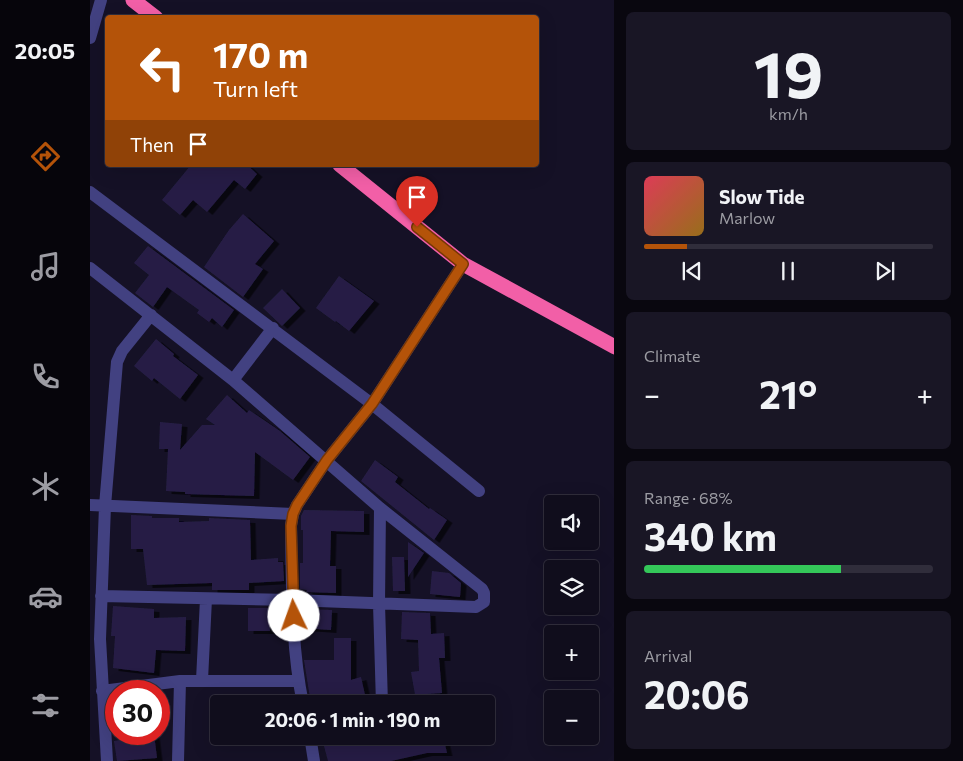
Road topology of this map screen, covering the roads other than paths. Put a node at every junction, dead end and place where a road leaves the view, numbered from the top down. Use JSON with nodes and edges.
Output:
{"nodes":[{"id":1,"x":101,"y":0,"type":"edge"},
{"id":2,"x":136,"y":1,"type":"edge"},
{"id":3,"x":152,"y":15,"type":"edge"},
{"id":4,"x":90,"y":38,"type":"edge"},
{"id":5,"x":342,"y":167,"type":"edge"},
{"id":6,"x":90,"y":192,"type":"edge"},
{"id":7,"x":463,"y":264,"type":"junction"},
{"id":8,"x":90,"y":268,"type":"edge"},
{"id":9,"x":150,"y":315,"type":"junction"},
{"id":10,"x":273,"y":328,"type":"junction"},
{"id":11,"x":614,"y":347,"type":"edge"},
{"id":12,"x":232,"y":380,"type":"junction"},
{"id":13,"x":372,"y":404,"type":"junction"},
{"id":14,"x":327,"y":460,"type":"junction"},
{"id":15,"x":479,"y":491,"type":"dead end"},
{"id":16,"x":90,"y":505,"type":"edge"},
{"id":17,"x":104,"y":506,"type":"junction"},
{"id":18,"x":380,"y":508,"type":"junction"},
{"id":19,"x":293,"y":514,"type":"junction"},
{"id":20,"x":101,"y":596,"type":"junction"},
{"id":21,"x":206,"y":599,"type":"junction"},
{"id":22,"x":292,"y":600,"type":"junction"},
{"id":23,"x":379,"y":604,"type":"junction"},
{"id":24,"x":95,"y":639,"type":"edge"},
{"id":25,"x":202,"y":680,"type":"junction"},
{"id":26,"x":180,"y":681,"type":"junction"},
{"id":27,"x":298,"y":681,"type":"junction"},
{"id":28,"x":102,"y":691,"type":"junction"},
{"id":29,"x":301,"y":695,"type":"edge"},
{"id":30,"x":382,"y":695,"type":"edge"},
{"id":31,"x":312,"y":745,"type":"edge"},
{"id":32,"x":107,"y":761,"type":"edge"},
{"id":33,"x":178,"y":761,"type":"edge"},
{"id":34,"x":314,"y":761,"type":"edge"}],
"edges":[{"from":1,"to":4,"type":"street"},
{"from":2,"to":3,"type":"highway"},
{"from":5,"to":7,"type":"highway"},
{"from":6,"to":10,"type":"street"},
{"from":7,"to":11,"type":"highway"},
{"from":7,"to":13,"type":"street"},
{"from":8,"to":9,"type":"street"},
{"from":9,"to":12,"type":"street"},
{"from":9,"to":17,"type":"street"},
{"from":10,"to":12,"type":"street"},
{"from":10,"to":13,"type":"street"},
{"from":12,"to":14,"type":"street"},
{"from":13,"to":14,"type":"street"},
{"from":13,"to":15,"type":"street"},
{"from":14,"to":18,"type":"street"},
{"from":14,"to":19,"type":"street"},
{"from":16,"to":17,"type":"street"},
{"from":17,"to":19,"type":"street"},
{"from":17,"to":20,"type":"street"},
{"from":18,"to":23,"type":"street"},
{"from":18,"to":23,"type":"street"},
{"from":19,"to":22,"type":"street"},
{"from":20,"to":21,"type":"street"},
{"from":20,"to":24,"type":"street"},
{"from":21,"to":22,"type":"street"},
{"from":21,"to":25,"type":"street"},
{"from":22,"to":23,"type":"street"},
{"from":22,"to":27,"type":"street"},
{"from":23,"to":30,"type":"street"},
{"from":24,"to":28,"type":"street"},
{"from":25,"to":26,"type":"street"},
{"from":25,"to":27,"type":"street"},
{"from":26,"to":28,"type":"street"},
{"from":26,"to":33,"type":"street"},
{"from":27,"to":29,"type":"street"},
{"from":28,"to":32,"type":"street"},
{"from":31,"to":34,"type":"street"}]}
